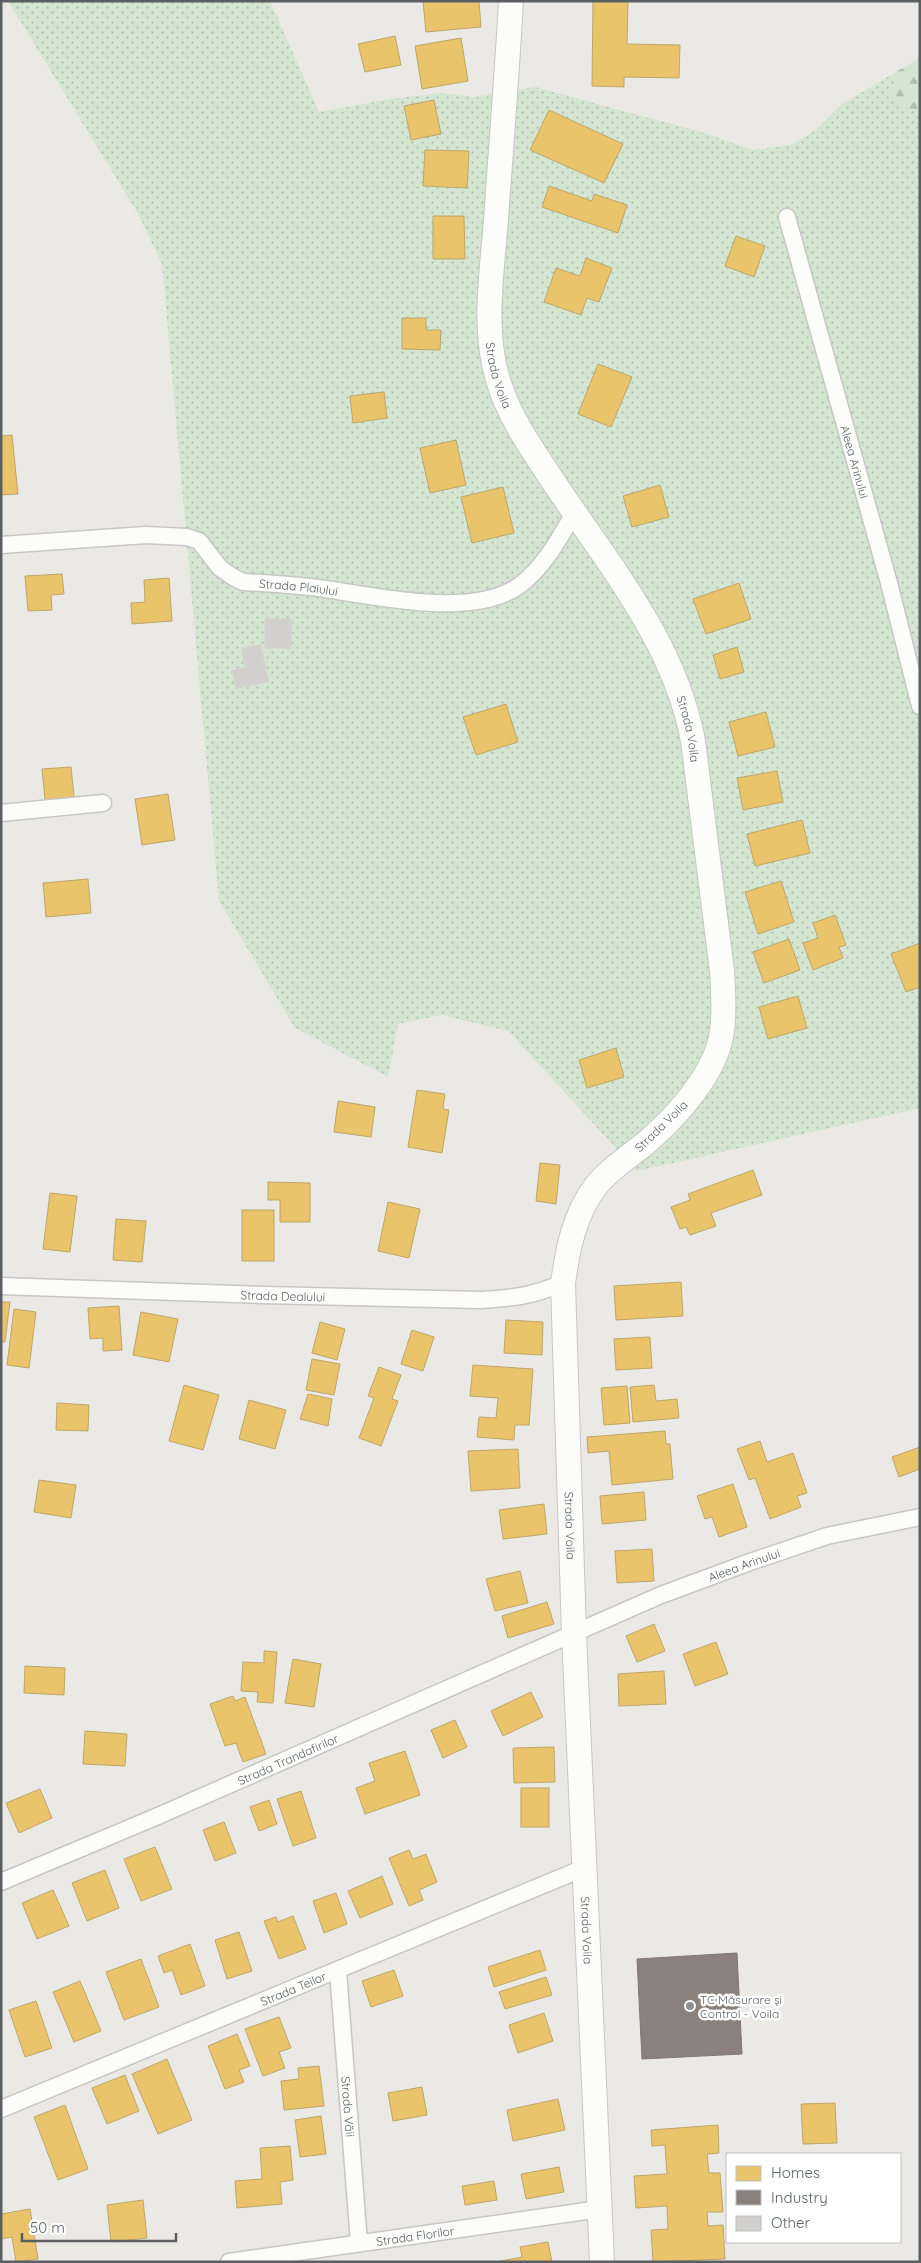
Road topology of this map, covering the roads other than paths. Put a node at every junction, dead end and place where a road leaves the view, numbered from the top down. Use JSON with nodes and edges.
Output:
{"nodes":[{"id":1,"x":511,"y":1,"type":"edge"},
{"id":2,"x":787,"y":217,"type":"dead end"},
{"id":3,"x":574,"y":513,"type":"junction"},
{"id":4,"x":1,"y":545,"type":"edge"},
{"id":5,"x":920,"y":706,"type":"edge"},
{"id":6,"x":103,"y":803,"type":"dead end"},
{"id":7,"x":1,"y":813,"type":"edge"},
{"id":8,"x":563,"y":1283,"type":"junction"},
{"id":9,"x":1,"y":1286,"type":"edge"},
{"id":10,"x":920,"y":1518,"type":"edge"},
{"id":11,"x":574,"y":1634,"type":"junction"},
{"id":12,"x":584,"y":1868,"type":"junction"},
{"id":13,"x":1,"y":1882,"type":"edge"},
{"id":14,"x":338,"y":1971,"type":"junction"},
{"id":15,"x":1,"y":2109,"type":"edge"},
{"id":16,"x":600,"y":2209,"type":"junction"},
{"id":17,"x":359,"y":2243,"type":"junction"},
{"id":18,"x":229,"y":2262,"type":"edge"},
{"id":19,"x":602,"y":2262,"type":"edge"}],
"edges":[{"from":1,"to":3,"type":"main road","name":"Strada Voila"},
{"from":2,"to":5,"type":"street","name":"Aleea Arinului"},
{"from":3,"to":4,"type":"street","name":"Strada Plaiului"},
{"from":3,"to":8,"type":"main road","name":"Strada Voila"},
{"from":6,"to":7,"type":"street"},
{"from":8,"to":9,"type":"street","name":"Strada Dealului"},
{"from":8,"to":11,"type":"main road","name":"Strada Voila"},
{"from":10,"to":11,"type":"street","name":"Aleea Arinului"},
{"from":11,"to":12,"type":"main road","name":"Strada Voila"},
{"from":11,"to":13,"type":"street","name":"Strada Trandafirilor"},
{"from":12,"to":14,"type":"street","name":"Strada Teilor"},
{"from":12,"to":16,"type":"main road","name":"Strada Voila"},
{"from":14,"to":15,"type":"street","name":"Strada Teilor"},
{"from":14,"to":17,"type":"street","name":"Strada Văii"},
{"from":16,"to":17,"type":"street","name":"Strada Florilor"},
{"from":16,"to":19,"type":"main road","name":"Strada Voila"},
{"from":17,"to":18,"type":"street","name":"Strada Florilor"}]}
